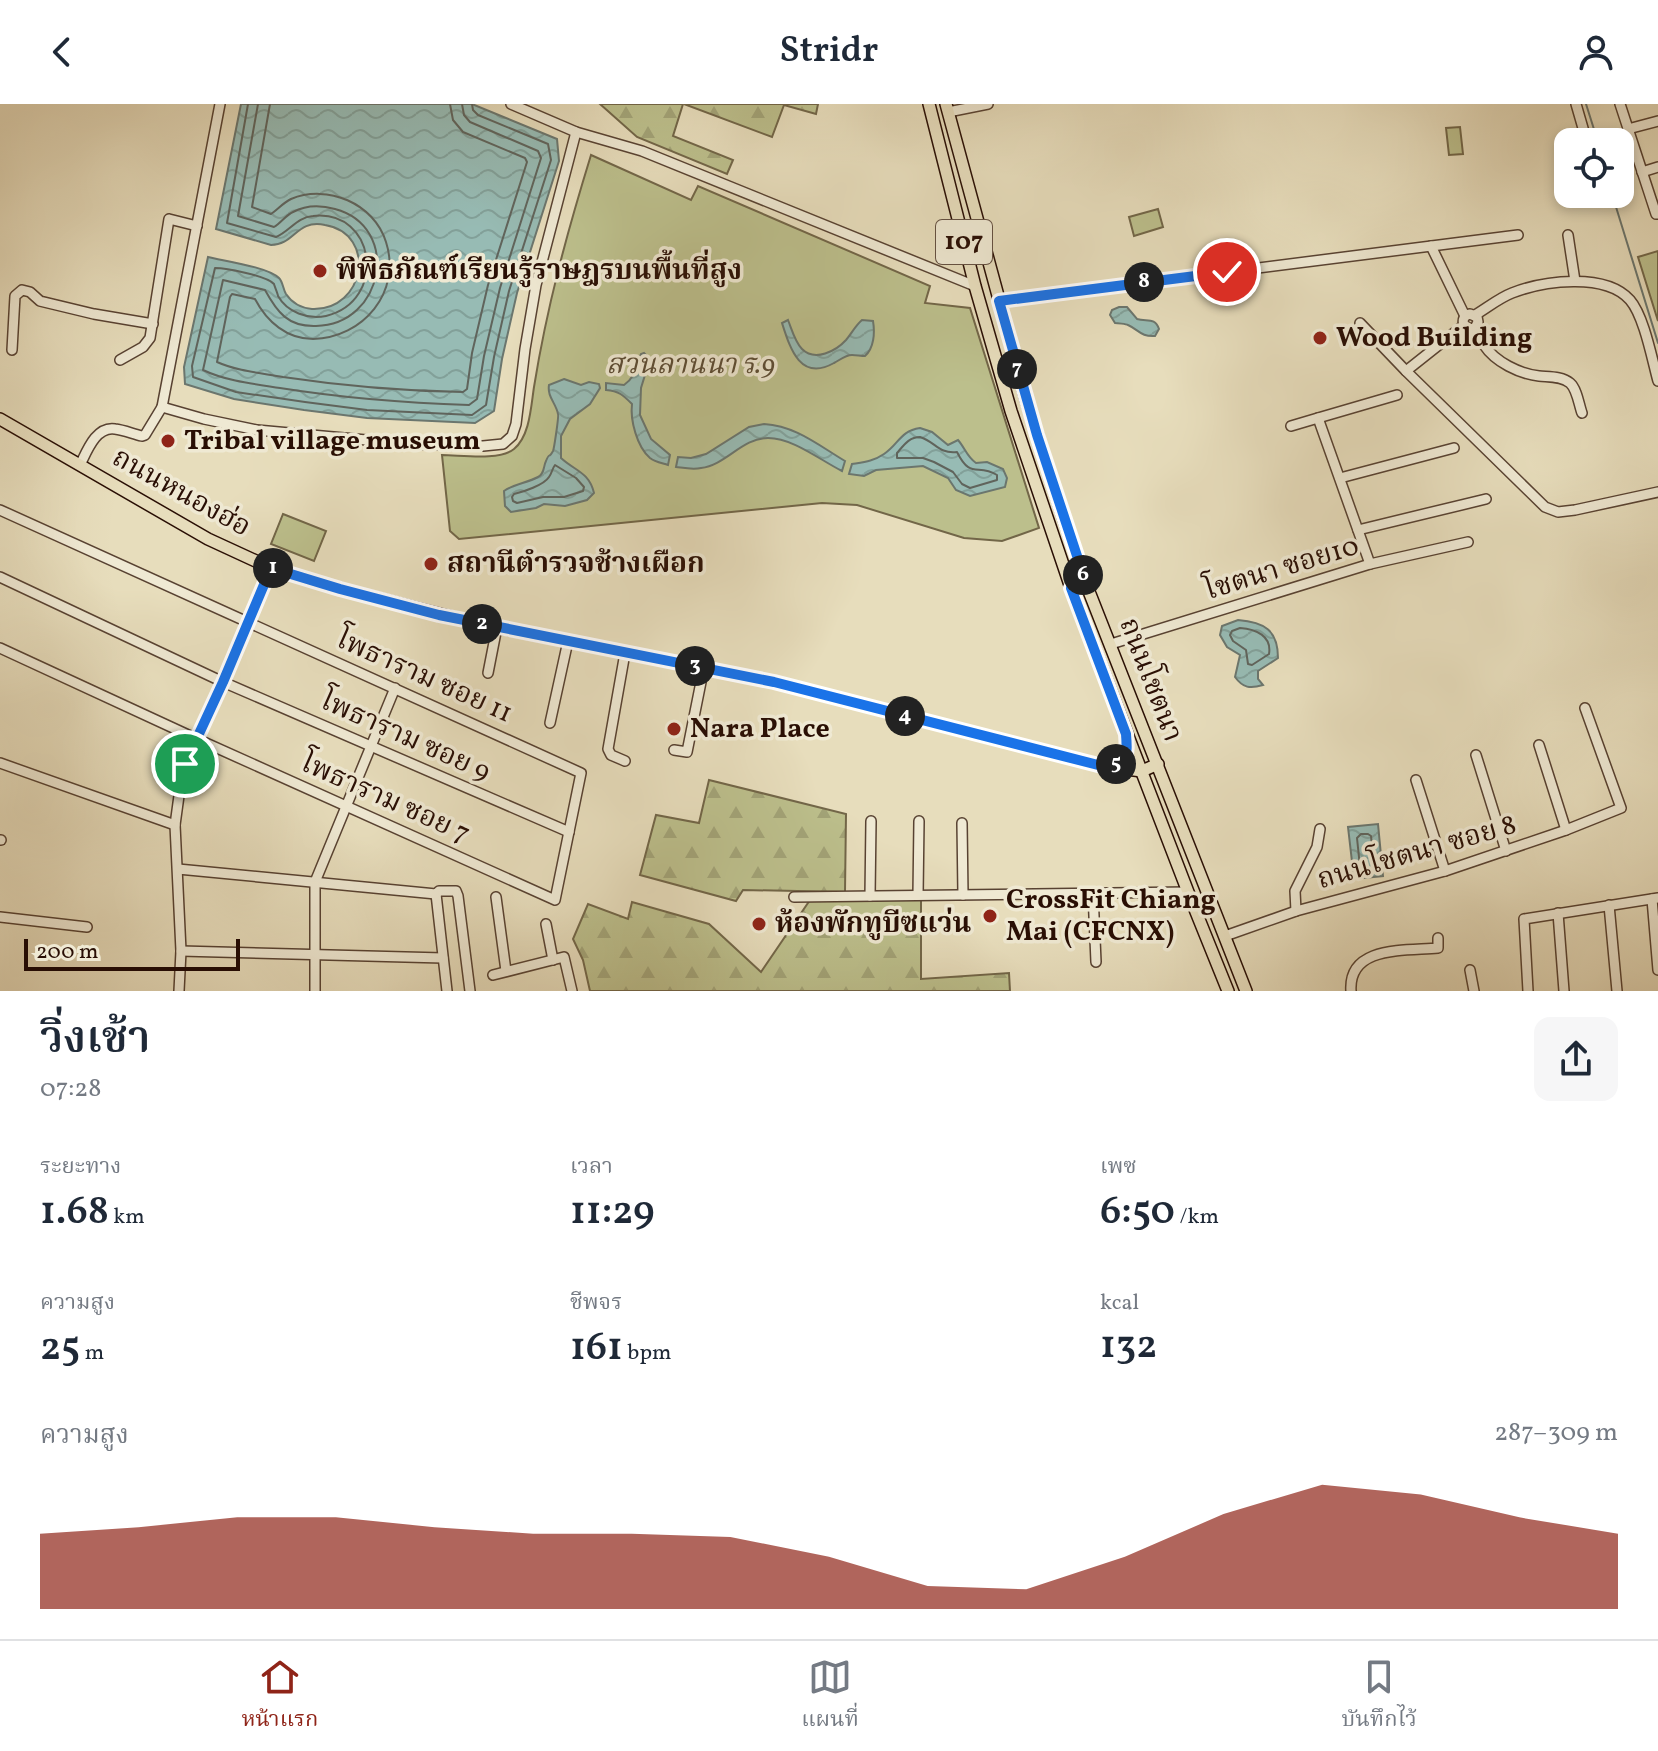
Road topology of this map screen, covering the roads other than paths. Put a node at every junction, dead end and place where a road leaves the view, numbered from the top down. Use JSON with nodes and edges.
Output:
{"nodes":[{"id":1,"x":220,"y":104,"type":"edge"},
{"id":2,"x":511,"y":104,"type":"edge"},
{"id":3,"x":929,"y":104,"type":"edge"},
{"id":4,"x":988,"y":104,"type":"edge"},
{"id":5,"x":1576,"y":104,"type":"edge"},
{"id":6,"x":1620,"y":104,"type":"edge"},
{"id":7,"x":947,"y":108,"type":"edge"},
{"id":8,"x":1658,"y":121,"type":"edge"},
{"id":9,"x":1583,"y":128,"type":"edge"},
{"id":10,"x":1628,"y":128,"type":"edge"},
{"id":11,"x":1632,"y":128,"type":"edge"},
{"id":12,"x":576,"y":132,"type":"junction"},
{"id":13,"x":1634,"y":147,"type":"edge"},
{"id":14,"x":1658,"y":167,"type":"edge"},
{"id":15,"x":1642,"y":172,"type":"junction"},
{"id":16,"x":1657,"y":214,"type":"edge"},
{"id":17,"x":197,"y":226,"type":"junction"},
{"id":18,"x":1518,"y":235,"type":"dead end"},
{"id":19,"x":1568,"y":235,"type":"dead end"},
{"id":20,"x":1431,"y":246,"type":"junction"},
{"id":21,"x":1575,"y":281,"type":"junction"},
{"id":22,"x":975,"y":286,"type":"junction"},
{"id":23,"x":999,"y":301,"type":"junction"},
{"id":24,"x":1468,"y":319,"type":"junction"},
{"id":25,"x":1360,"y":323,"type":"dead end"},
{"id":26,"x":153,"y":324,"type":"junction"},
{"id":27,"x":12,"y":350,"type":"dead end"},
{"id":28,"x":120,"y":360,"type":"dead end"},
{"id":29,"x":1406,"y":371,"type":"junction"},
{"id":30,"x":1658,"y":381,"type":"edge"},
{"id":31,"x":1397,"y":395,"type":"dead end"},
{"id":32,"x":162,"y":407,"type":"junction"},
{"id":33,"x":1582,"y":413,"type":"dead end"},
{"id":34,"x":1318,"y":418,"type":"junction"},
{"id":35,"x":0,"y":419,"type":"edge"},
{"id":36,"x":1291,"y":426,"type":"dead end"},
{"id":37,"x":1454,"y":448,"type":"dead end"},
{"id":38,"x":80,"y":465,"type":"junction"},
{"id":39,"x":1340,"y":478,"type":"junction"},
{"id":40,"x":1658,"y":492,"type":"edge"},
{"id":41,"x":1486,"y":499,"type":"dead end"},
{"id":42,"x":0,"y":510,"type":"edge"},
{"id":43,"x":1358,"y":530,"type":"junction"},
{"id":44,"x":1468,"y":542,"type":"dead end"},
{"id":45,"x":1370,"y":564,"type":"junction"},
{"id":46,"x":271,"y":568,"type":"junction"},
{"id":47,"x":0,"y":577,"type":"edge"},
{"id":48,"x":1086,"y":583,"type":"junction"},
{"id":49,"x":1071,"y":588,"type":"junction"},
{"id":50,"x":249,"y":622,"type":"junction"},
{"id":51,"x":497,"y":627,"type":"junction"},
{"id":52,"x":568,"y":641,"type":"junction"},
{"id":53,"x":1111,"y":644,"type":"junction"},
{"id":54,"x":0,"y":648,"type":"edge"},
{"id":55,"x":625,"y":653,"type":"junction"},
{"id":56,"x":704,"y":667,"type":"junction"},
{"id":57,"x":488,"y":673,"type":"dead end"},
{"id":58,"x":223,"y":682,"type":"junction"},
{"id":59,"x":395,"y":688,"type":"junction"},
{"id":60,"x":1585,"y":708,"type":"dead end"},
{"id":61,"x":550,"y":723,"type":"dead end"},
{"id":62,"x":1126,"y":734,"type":"junction"},
{"id":63,"x":197,"y":739,"type":"junction"},
{"id":64,"x":1539,"y":745,"type":"dead end"},
{"id":65,"x":371,"y":746,"type":"junction"},
{"id":66,"x":674,"y":750,"type":"dead end"},
{"id":67,"x":1476,"y":755,"type":"dead end"},
{"id":68,"x":625,"y":761,"type":"dead end"},
{"id":69,"x":0,"y":763,"type":"edge"},
{"id":70,"x":1158,"y":764,"type":"junction"},
{"id":71,"x":1102,"y":766,"type":"junction"},
{"id":72,"x":1142,"y":771,"type":"junction"},
{"id":73,"x":1416,"y":780,"type":"dead end"},
{"id":74,"x":346,"y":806,"type":"junction"},
{"id":75,"x":871,"y":821,"type":"dead end"},
{"id":76,"x":919,"y":821,"type":"dead end"},
{"id":77,"x":962,"y":823,"type":"dead end"},
{"id":78,"x":175,"y":825,"type":"junction"},
{"id":79,"x":1320,"y":829,"type":"dead end"},
{"id":80,"x":1566,"y":830,"type":"junction"},
{"id":81,"x":569,"y":832,"type":"junction"},
{"id":82,"x":1506,"y":851,"type":"junction"},
{"id":83,"x":178,"y":869,"type":"junction"},
{"id":84,"x":1445,"y":871,"type":"junction"},
{"id":85,"x":315,"y":882,"type":"junction"},
{"id":86,"x":1188,"y":892,"type":"junction"},
{"id":87,"x":1093,"y":893,"type":"junction"},
{"id":88,"x":436,"y":894,"type":"junction"},
{"id":89,"x":918,"y":895,"type":"junction"},
{"id":90,"x":963,"y":895,"type":"junction"},
{"id":91,"x":870,"y":896,"type":"junction"},
{"id":92,"x":496,"y":897,"type":"dead end"},
{"id":93,"x":794,"y":897,"type":"dead end"},
{"id":94,"x":1655,"y":898,"type":"edge"},
{"id":95,"x":1609,"y":905,"type":"junction"},
{"id":96,"x":1296,"y":911,"type":"junction"},
{"id":97,"x":1558,"y":913,"type":"junction"},
{"id":98,"x":0,"y":917,"type":"edge"},
{"id":99,"x":546,"y":924,"type":"dead end"},
{"id":100,"x":87,"y":927,"type":"dead end"},
{"id":101,"x":1225,"y":936,"type":"junction"},
{"id":102,"x":1438,"y":938,"type":"dead end"},
{"id":103,"x":181,"y":951,"type":"junction"},
{"id":104,"x":315,"y":955,"type":"junction"},
{"id":105,"x":443,"y":958,"type":"junction"},
{"id":106,"x":553,"y":960,"type":"junction"},
{"id":107,"x":1096,"y":962,"type":"dead end"},
{"id":108,"x":1470,"y":970,"type":"dead end"},
{"id":109,"x":1658,"y":970,"type":"edge"},
{"id":110,"x":506,"y":971,"type":"junction"},
{"id":111,"x":493,"y":975,"type":"dead end"},
{"id":112,"x":179,"y":991,"type":"edge"},
{"id":113,"x":315,"y":991,"type":"edge"},
{"id":114,"x":447,"y":991,"type":"edge"},
{"id":115,"x":470,"y":991,"type":"edge"},
{"id":116,"x":572,"y":991,"type":"edge"},
{"id":117,"x":1228,"y":991,"type":"edge"},
{"id":118,"x":1246,"y":991,"type":"edge"},
{"id":119,"x":1351,"y":991,"type":"edge"},
{"id":120,"x":1474,"y":991,"type":"edge"},
{"id":121,"x":1528,"y":991,"type":"edge"},
{"id":122,"x":1564,"y":991,"type":"edge"},
{"id":123,"x":1617,"y":991,"type":"edge"}],
"edges":[{"from":1,"to":17,"type":"street"},
{"from":2,"to":12,"type":"street"},
{"from":3,"to":22,"type":"main road","name":"ถนนโชตนา","number":"107"},
{"from":4,"to":7,"type":"street"},
{"from":5,"to":9,"type":"street"},
{"from":6,"to":10,"type":"street"},
{"from":7,"to":23,"type":"main road","name":"ถนนโชตนา","number":"107"},
{"from":8,"to":11,"type":"street"},
{"from":12,"to":22,"type":"street"},
{"from":12,"to":32,"type":"street"},
{"from":13,"to":15,"type":"street"},
{"from":14,"to":15,"type":"street"},
{"from":15,"to":16,"type":"street"},
{"from":17,"to":26,"type":"street"},
{"from":17,"to":32,"type":"street"},
{"from":18,"to":20,"type":"street"},
{"from":19,"to":21,"type":"street"},
{"from":20,"to":23,"type":"street"},
{"from":20,"to":24,"type":"street"},
{"from":21,"to":24,"type":"street"},
{"from":21,"to":30,"type":"street"},
{"from":22,"to":49,"type":"main road","name":"ถนนโชตนา","number":"107"},
{"from":23,"to":48,"type":"main road","name":"ถนนโชตนา","number":"107"},
{"from":24,"to":29,"type":"street"},
{"from":24,"to":33,"type":"street"},
{"from":25,"to":29,"type":"street"},
{"from":26,"to":27,"type":"street"},
{"from":26,"to":28,"type":"street"},
{"from":29,"to":40,"type":"street"},
{"from":31,"to":34,"type":"street"},
{"from":32,"to":38,"type":"street"},
{"from":34,"to":36,"type":"street"},
{"from":34,"to":39,"type":"street"},
{"from":35,"to":38,"type":"main road","name":"ถนนหนองฮ่อ"},
{"from":37,"to":39,"type":"street"},
{"from":38,"to":46,"type":"main road","name":"ถนนหนองฮ่อ"},
{"from":39,"to":43,"type":"street"},
{"from":41,"to":43,"type":"street"},
{"from":42,"to":50,"type":"street","name":"โพธาราม ซอย 11"},
{"from":43,"to":45,"type":"street"},
{"from":44,"to":45,"type":"street","name":"โชตนา ซอย10"},
{"from":45,"to":53,"type":"street","name":"โชตนา ซอย10"},
{"from":46,"to":50,"type":"street"},
{"from":46,"to":51,"type":"main road","name":"ถนนหนองฮ่อ"},
{"from":47,"to":58,"type":"street","name":"โพธาราม ซอย 9"},
{"from":48,"to":49,"type":"main road"},
{"from":48,"to":53,"type":"main road","name":"ถนนโชตนา","number":"107"},
{"from":49,"to":62,"type":"main road","name":"ถนนโชตนา","number":"107"},
{"from":50,"to":58,"type":"street"},
{"from":50,"to":59,"type":"street","name":"โพธาราม ซอย 11"},
{"from":51,"to":52,"type":"main road","name":"ถนนหนองฮ่อ"},
{"from":51,"to":57,"type":"street"},
{"from":52,"to":55,"type":"main road","name":"ถนนหนองฮ่อ"},
{"from":52,"to":61,"type":"street"},
{"from":53,"to":70,"type":"main road","name":"ถนนโชตนา","number":"107"},
{"from":54,"to":63,"type":"street","name":"โพธาราม ซอย 7"},
{"from":55,"to":56,"type":"main road","name":"ถนนหนองฮ่อ"},
{"from":55,"to":68,"type":"street"},
{"from":56,"to":66,"type":"street"},
{"from":56,"to":71,"type":"main road","name":"ถนนหนองฮ่อ"},
{"from":58,"to":63,"type":"street"},
{"from":58,"to":65,"type":"street","name":"โพธาราม ซอย 9"},
{"from":59,"to":65,"type":"street"},
{"from":59,"to":81,"type":"street","name":"โพธาราม ซอย 11"},
{"from":60,"to":80,"type":"street","name":"ถนนโชตนา ซอย 8"},
{"from":62,"to":71,"type":"main road"},
{"from":62,"to":72,"type":"main road","name":"ถนนโชตนา","number":"107"},
{"from":63,"to":74,"type":"street","name":"โพธาราม ซอย 7"},
{"from":63,"to":78,"type":"street"},
{"from":64,"to":80,"type":"street"},
{"from":65,"to":74,"type":"street"},
{"from":65,"to":81,"type":"street","name":"โพธาราม ซอย 9"},
{"from":67,"to":82,"type":"street"},
{"from":69,"to":78,"type":"street"},
{"from":70,"to":72,"type":"main road"},
{"from":70,"to":101,"type":"main road","name":"ถนนโชตนา","number":"107"},
{"from":71,"to":72,"type":"main road","name":"ถนนหนองฮ่อ"},
{"from":72,"to":86,"type":"main road","name":"ถนนโชตนา","number":"107"},
{"from":73,"to":84,"type":"street"},
{"from":74,"to":81,"type":"street","name":"โพธาราม ซอย 7"},
{"from":74,"to":85,"type":"street"},
{"from":75,"to":91,"type":"street"},
{"from":76,"to":89,"type":"street"},
{"from":77,"to":90,"type":"street"},
{"from":78,"to":83,"type":"street"},
{"from":79,"to":96,"type":"street"},
{"from":80,"to":82,"type":"street","name":"ถนนโชตนา ซอย 8"},
{"from":82,"to":84,"type":"street","name":"ถนนโชตนา ซอย 8"},
{"from":83,"to":85,"type":"street"},
{"from":83,"to":103,"type":"street"},
{"from":84,"to":96,"type":"street","name":"ถนนโชตนา ซอย 8"},
{"from":85,"to":88,"type":"street"},
{"from":85,"to":104,"type":"street"},
{"from":86,"to":87,"type":"street"},
{"from":86,"to":117,"type":"main road","name":"ถนนโชตนา","number":"107"},
{"from":87,"to":90,"type":"street"},
{"from":87,"to":107,"type":"street"},
{"from":88,"to":105,"type":"street"},
{"from":88,"to":115,"type":"street"},
{"from":89,"to":90,"type":"street"},
{"from":89,"to":91,"type":"street"},
{"from":91,"to":93,"type":"street"},
{"from":92,"to":110,"type":"street"},
{"from":94,"to":95,"type":"street"},
{"from":94,"to":109,"type":"street"},
{"from":95,"to":97,"type":"street"},
{"from":95,"to":123,"type":"street"},
{"from":96,"to":101,"type":"street","name":"ถนนโชตนา ซอย 8"},
{"from":97,"to":121,"type":"street"},
{"from":97,"to":122,"type":"street"},
{"from":98,"to":100,"type":"street"},
{"from":99,"to":106,"type":"street"},
{"from":101,"to":118,"type":"main road","name":"ถนนโชตนา","number":"107"},
{"from":102,"to":119,"type":"street"},
{"from":103,"to":104,"type":"street"},
{"from":103,"to":112,"type":"street"},
{"from":104,"to":105,"type":"street"},
{"from":104,"to":113,"type":"street"},
{"from":105,"to":114,"type":"street"},
{"from":106,"to":110,"type":"street"},
{"from":106,"to":116,"type":"street"},
{"from":108,"to":120,"type":"street"},
{"from":110,"to":111,"type":"street"}]}
